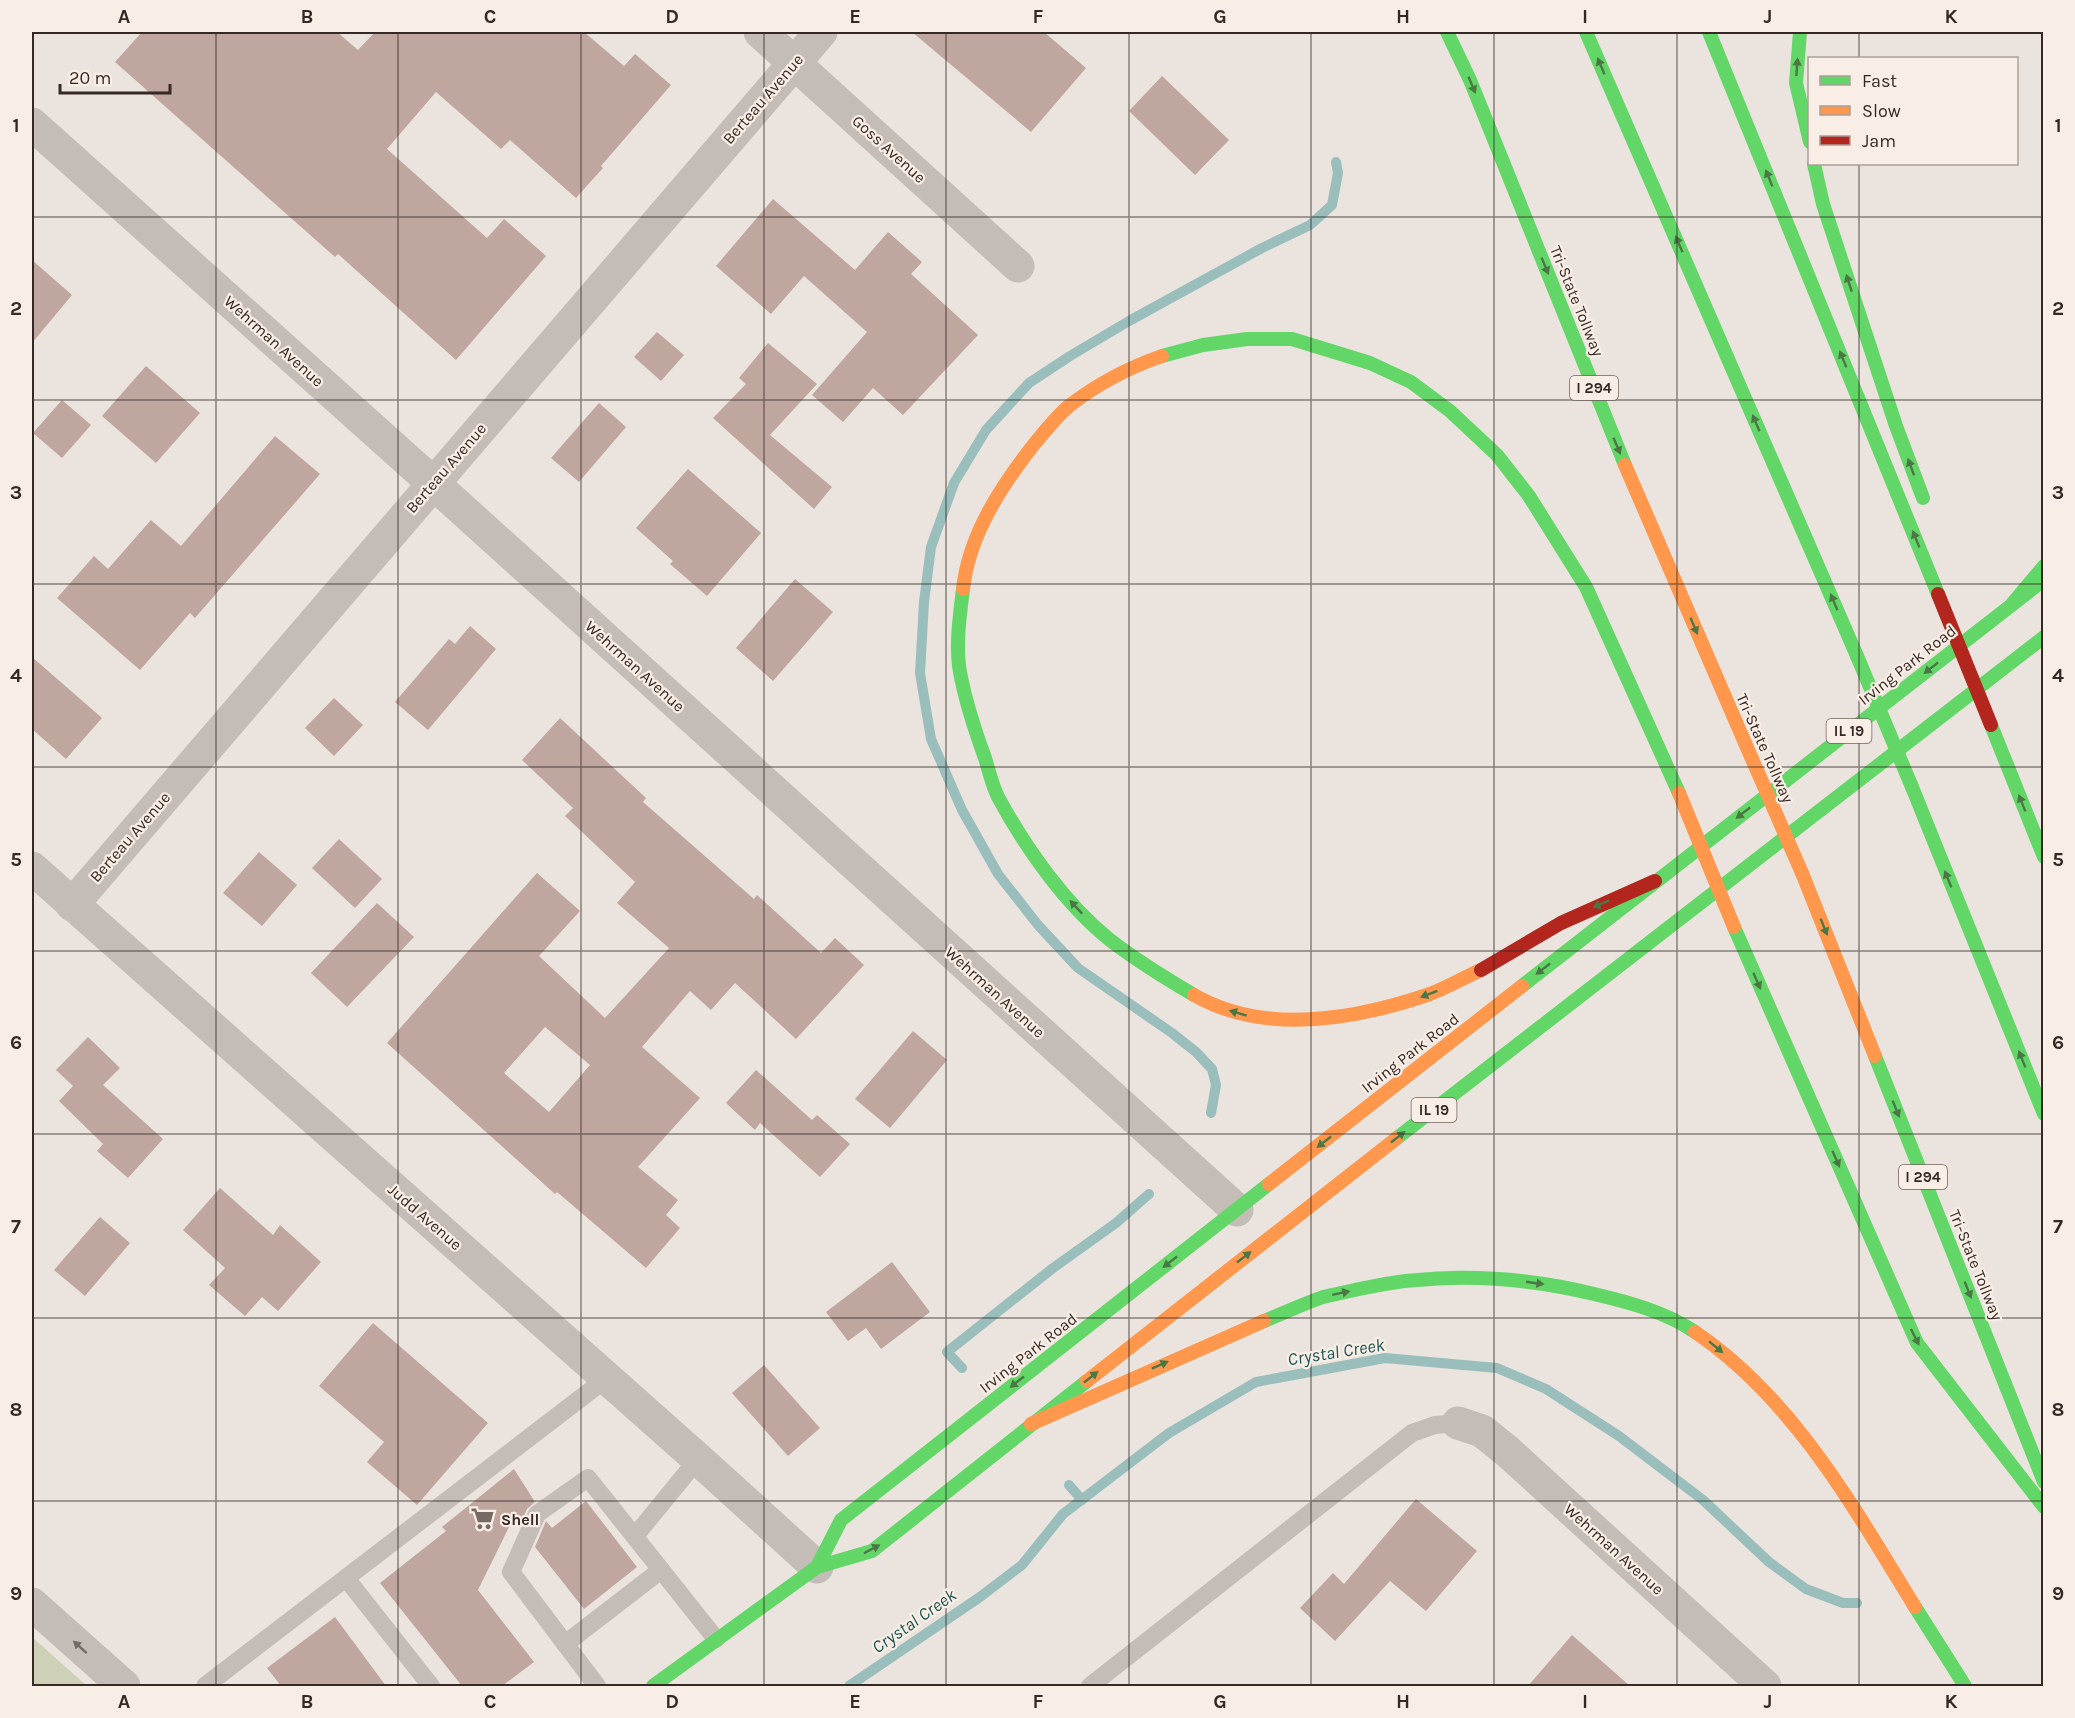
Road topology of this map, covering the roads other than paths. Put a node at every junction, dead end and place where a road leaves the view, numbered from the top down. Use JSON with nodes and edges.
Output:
{"nodes":[{"id":1,"x":760,"y":32,"type":"edge"},
{"id":2,"x":821,"y":32,"type":"edge"},
{"id":3,"x":1447,"y":32,"type":"edge"},
{"id":4,"x":1586,"y":32,"type":"edge"},
{"id":5,"x":1709,"y":32,"type":"edge"},
{"id":6,"x":1800,"y":32,"type":"edge"},
{"id":7,"x":795,"y":63,"type":"junction"},
{"id":8,"x":32,"y":124,"type":"edge"},
{"id":9,"x":1808,"y":137,"type":"edge"},
{"id":10,"x":1814,"y":165,"type":"edge"},
{"id":11,"x":1018,"y":266,"type":"dead end"},
{"id":12,"x":433,"y":483,"type":"junction"},
{"id":13,"x":1929,"y":514,"type":"dead end"},
{"id":14,"x":2043,"y":566,"type":"edge"},
{"id":15,"x":2043,"y":581,"type":"edge"},
{"id":16,"x":2012,"y":604,"type":"junction"},
{"id":17,"x":1971,"y":625,"type":"dead end"},
{"id":18,"x":2043,"y":637,"type":"edge"},
{"id":19,"x":1980,"y":647,"type":"dead end"},
{"id":20,"x":1989,"y":669,"type":"dead end"},
{"id":21,"x":1997,"y":691,"type":"dead end"},
{"id":22,"x":2043,"y":857,"type":"edge"},
{"id":23,"x":32,"y":868,"type":"edge"},
{"id":24,"x":1655,"y":881,"type":"junction"},
{"id":25,"x":72,"y":905,"type":"junction"},
{"id":26,"x":2043,"y":1114,"type":"edge"},
{"id":27,"x":1237,"y":1210,"type":"junction"},
{"id":28,"x":607,"y":1378,"type":"junction"},
{"id":29,"x":1458,"y":1423,"type":"joint"},
{"id":30,"x":1031,"y":1424,"type":"junction"},
{"id":31,"x":698,"y":1459,"type":"junction"},
{"id":32,"x":2043,"y":1482,"type":"edge"},
{"id":33,"x":2043,"y":1507,"type":"edge"},
{"id":34,"x":635,"y":1536,"type":"junction"},
{"id":35,"x":816,"y":1567,"type":"junction"},
{"id":36,"x":661,"y":1570,"type":"junction"},
{"id":37,"x":346,"y":1578,"type":"junction"},
{"id":38,"x":32,"y":1604,"type":"edge"},
{"id":39,"x":716,"y":1639,"type":"junction"},
{"id":40,"x":565,"y":1644,"type":"junction"},
{"id":41,"x":124,"y":1686,"type":"edge"},
{"id":42,"x":205,"y":1686,"type":"edge"},
{"id":43,"x":431,"y":1686,"type":"edge"},
{"id":44,"x":597,"y":1686,"type":"edge"},
{"id":45,"x":652,"y":1686,"type":"edge"},
{"id":46,"x":1090,"y":1686,"type":"edge"},
{"id":47,"x":1764,"y":1686,"type":"edge"},
{"id":48,"x":1965,"y":1686,"type":"edge"}],
"edges":[{"from":1,"to":7,"type":"street","name":"Goss Avenue"},
{"from":2,"to":7,"type":"street","name":"Berteau Avenue"},
{"from":3,"to":32,"type":"main road","name":"Tri-State Tollway","number":"I 294","one_way":true,"bridge":true},
{"from":26,"to":4,"type":"main road","one_way":true,"bridge":true},
{"from":22,"to":5,"type":"main road","one_way":true,"bridge":true},
{"from":9,"to":6,"type":"main road","one_way":true},
{"from":7,"to":11,"type":"street","name":"Goss Avenue"},
{"from":7,"to":12,"type":"street","name":"Berteau Avenue"},
{"from":8,"to":12,"type":"street","name":"Wehrman Avenue"},
{"from":13,"to":10,"type":"main road","one_way":true},
{"from":12,"to":25,"type":"street","name":"Berteau Avenue"},
{"from":12,"to":27,"type":"street","name":"Wehrman Avenue"},
{"from":14,"to":16,"type":"main road"},
{"from":15,"to":16,"type":"main road","name":"Irving Park Road","number":"IL 19"},
{"from":16,"to":24,"type":"main road","name":"Irving Park Road","number":"IL 19","one_way":true},
{"from":17,"to":19,"type":"main road"},
{"from":30,"to":18,"type":"main road","name":"Irving Park Road","number":"IL 19","one_way":true},
{"from":20,"to":21,"type":"main road"},
{"from":23,"to":25,"type":"street","name":"Judd Avenue"},
{"from":24,"to":27,"type":"main road","name":"Irving Park Road","number":"IL 19","one_way":true},
{"from":24,"to":33,"type":"main road","one_way":true,"bridge":true},
{"from":25,"to":28,"type":"street","name":"Judd Avenue"},
{"from":27,"to":35,"type":"main road","name":"Irving Park Road","number":"IL 19","one_way":true},
{"from":28,"to":31,"type":"street","name":"Judd Avenue"},
{"from":28,"to":37,"type":"lane"},
{"from":29,"to":46,"type":"lane"},
{"from":29,"to":47,"type":"street","name":"Wehrman Avenue"},
{"from":35,"to":30,"type":"main road","name":"Irving Park Road","number":"IL 19","one_way":true},
{"from":30,"to":48,"type":"main road","one_way":true},
{"from":31,"to":34,"type":"lane"},
{"from":31,"to":35,"type":"street","name":"Judd Avenue"},
{"from":34,"to":36,"type":"lane"},
{"from":34,"to":40,"type":"lane"},
{"from":35,"to":39,"type":"main road","name":"Irving Park Road","number":"IL 19"},
{"from":36,"to":39,"type":"lane"},
{"from":36,"to":40,"type":"lane"},
{"from":37,"to":42,"type":"lane"},
{"from":37,"to":43,"type":"lane"},
{"from":41,"to":38,"type":"street","one_way":true},
{"from":39,"to":45,"type":"main road","name":"Irving Park Road","number":"IL 19"},
{"from":40,"to":44,"type":"lane"}]}
